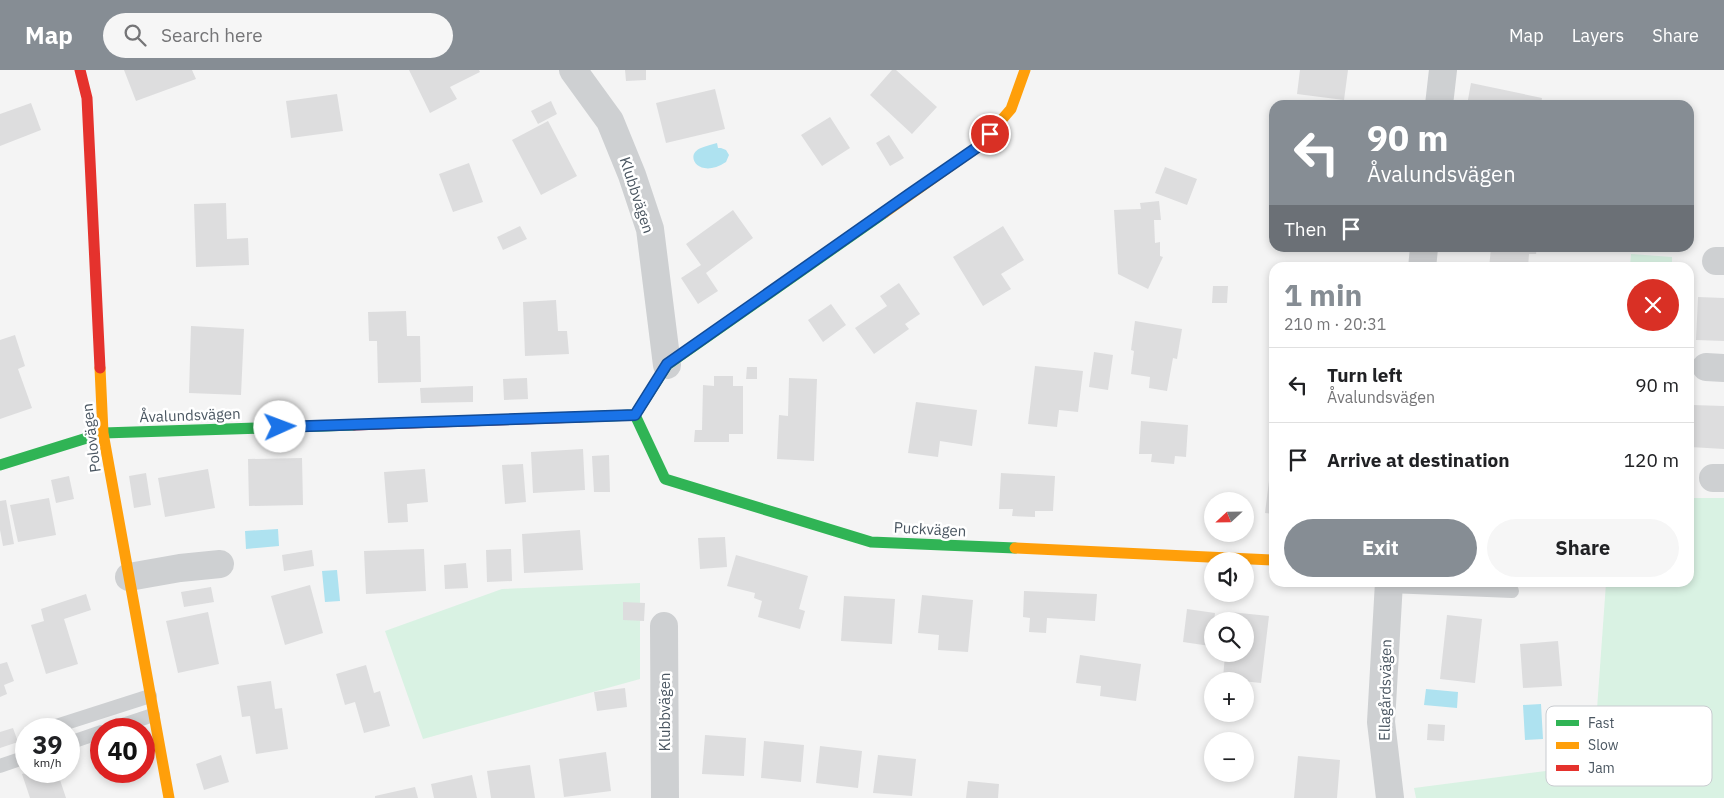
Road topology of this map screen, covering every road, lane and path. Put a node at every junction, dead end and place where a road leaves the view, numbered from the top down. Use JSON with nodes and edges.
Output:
{"nodes":[{"id":1,"x":80,"y":70,"type":"edge"},
{"id":2,"x":573,"y":70,"type":"edge"},
{"id":3,"x":1025,"y":70,"type":"edge"},
{"id":4,"x":1443,"y":70,"type":"edge"},
{"id":5,"x":1440,"y":100,"type":"edge"},
{"id":6,"x":667,"y":364,"type":"junction"},
{"id":7,"x":635,"y":415,"type":"junction"},
{"id":8,"x":103,"y":433,"type":"junction"},
{"id":9,"x":0,"y":465,"type":"edge"},
{"id":10,"x":1269,"y":560,"type":"edge"},
{"id":11,"x":220,"y":564,"type":"dead end"},
{"id":12,"x":129,"y":577,"type":"junction"},
{"id":13,"x":1389,"y":587,"type":"edge"},
{"id":14,"x":1442,"y":587,"type":"edge"},
{"id":15,"x":1512,"y":591,"type":"dead end"},
{"id":16,"x":664,"y":626,"type":"dead end"},
{"id":17,"x":150,"y":696,"type":"junction"},
{"id":18,"x":153,"y":714,"type":"junction"},
{"id":19,"x":80,"y":718,"type":"edge"},
{"id":20,"x":142,"y":718,"type":"edge"},
{"id":21,"x":15,"y":761,"type":"edge"},
{"id":22,"x":0,"y":766,"type":"edge"},
{"id":23,"x":169,"y":798,"type":"edge"},
{"id":24,"x":665,"y":798,"type":"edge"},
{"id":25,"x":1390,"y":798,"type":"edge"}],
"edges":[{"from":1,"to":8,"type":"street","name":"Polovägen"},
{"from":2,"to":6,"type":"street","name":"Klubbvägen"},
{"from":3,"to":6,"type":"street"},
{"from":4,"to":5,"type":"street"},
{"from":6,"to":7,"type":"street"},
{"from":7,"to":8,"type":"street","name":"Åvalundsvägen"},
{"from":7,"to":10,"type":"street","name":"Puckvägen"},
{"from":8,"to":9,"type":"street","name":"Åvalundsvägen"},
{"from":8,"to":12,"type":"street","name":"Polovägen"},
{"from":11,"to":12,"type":"street"},
{"from":12,"to":17,"type":"street","name":"Polovägen"},
{"from":13,"to":25,"type":"street","name":"Ellagårdsvägen"},
{"from":14,"to":15,"type":"lane"},
{"from":16,"to":24,"type":"street","name":"Klubbvägen"},
{"from":17,"to":18,"type":"street","name":"Polovägen"},
{"from":17,"to":19,"type":"lane"},
{"from":18,"to":20,"type":"lane"},
{"from":18,"to":23,"type":"street","name":"Polovägen"},
{"from":21,"to":22,"type":"lane"}]}
